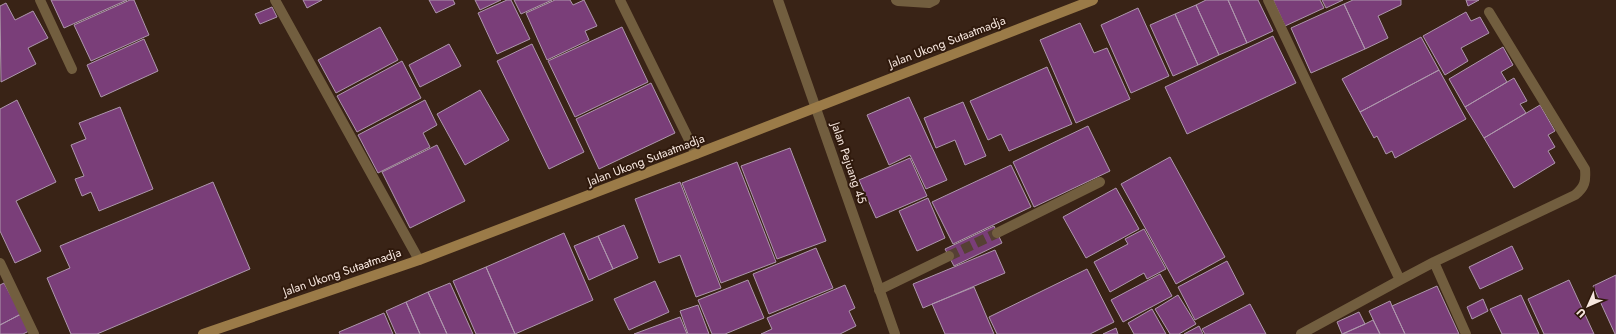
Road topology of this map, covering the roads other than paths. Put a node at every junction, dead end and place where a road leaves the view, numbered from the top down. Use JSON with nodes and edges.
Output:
{"nodes":[{"id":1,"x":40,"y":0,"type":"edge"},
{"id":2,"x":275,"y":0,"type":"edge"},
{"id":3,"x":620,"y":0,"type":"edge"},
{"id":4,"x":778,"y":0,"type":"edge"},
{"id":5,"x":896,"y":0,"type":"edge"},
{"id":6,"x":935,"y":0,"type":"edge"},
{"id":7,"x":1093,"y":0,"type":"edge"},
{"id":8,"x":1268,"y":0,"type":"edge"},
{"id":9,"x":1490,"y":12,"type":"dead end"},
{"id":10,"x":72,"y":69,"type":"dead end"},
{"id":11,"x":816,"y":107,"type":"junction"},
{"id":12,"x":696,"y":154,"type":"junction"},
{"id":13,"x":1100,"y":182,"type":"dead end"},
{"id":14,"x":997,"y":233,"type":"tunnel mouth"},
{"id":15,"x":949,"y":256,"type":"tunnel mouth"},
{"id":16,"x":419,"y":260,"type":"junction"},
{"id":17,"x":1434,"y":262,"type":"junction"},
{"id":18,"x":0,"y":263,"type":"edge"},
{"id":19,"x":1400,"y":280,"type":"junction"},
{"id":20,"x":879,"y":290,"type":"junction"},
{"id":21,"x":34,"y":334,"type":"edge"},
{"id":22,"x":203,"y":334,"type":"edge"},
{"id":23,"x":895,"y":334,"type":"edge"},
{"id":24,"x":1301,"y":334,"type":"edge"},
{"id":25,"x":1466,"y":334,"type":"edge"}],
"edges":[{"from":1,"to":10,"type":"street"},
{"from":2,"to":16,"type":"street"},
{"from":3,"to":12,"type":"street"},
{"from":4,"to":11,"type":"street","name":"Jalan Pejuang 45"},
{"from":5,"to":6,"type":"street"},
{"from":7,"to":11,"type":"main road","name":"Jalan Ukong Sutaatmadja"},
{"from":8,"to":19,"type":"street"},
{"from":9,"to":17,"type":"street"},
{"from":11,"to":12,"type":"main road","name":"Jalan Ukong Sutaatmadja"},
{"from":11,"to":20,"type":"street","name":"Jalan Pejuang 45"},
{"from":12,"to":16,"type":"main road","name":"Jalan Ukong Sutaatmadja"},
{"from":13,"to":14,"type":"street"},
{"from":15,"to":20,"type":"street"},
{"from":16,"to":22,"type":"main road","name":"Jalan Ukong Sutaatmadja"},
{"from":17,"to":19,"type":"street"},
{"from":17,"to":25,"type":"street"},
{"from":18,"to":21,"type":"street"},
{"from":19,"to":24,"type":"street"},
{"from":20,"to":23,"type":"street","name":"Jalan Pejuang 45"}]}
